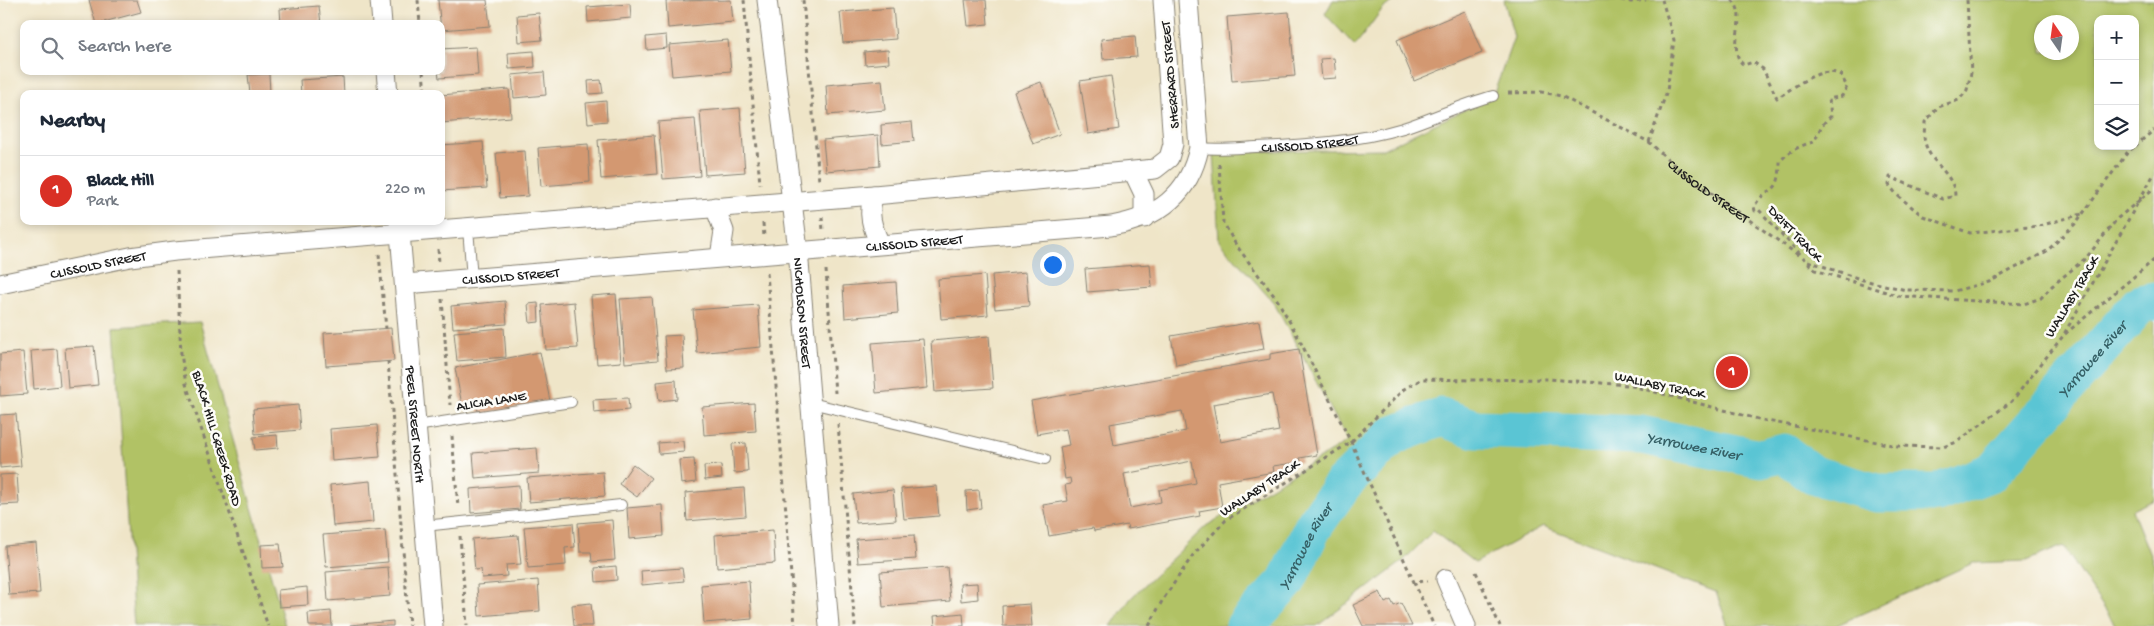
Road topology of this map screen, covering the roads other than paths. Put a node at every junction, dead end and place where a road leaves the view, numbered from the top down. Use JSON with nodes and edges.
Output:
{"nodes":[{"id":1,"x":380,"y":0,"type":"edge"},
{"id":2,"x":767,"y":0,"type":"edge"},
{"id":3,"x":1163,"y":0,"type":"edge"},
{"id":4,"x":1188,"y":0,"type":"edge"},
{"id":5,"x":382,"y":20,"type":"edge"},
{"id":6,"x":386,"y":75,"type":"edge"},
{"id":7,"x":388,"y":90,"type":"edge"},
{"id":8,"x":1493,"y":96,"type":"road end"},
{"id":9,"x":1197,"y":110,"type":"junction"},
{"id":10,"x":1172,"y":112,"type":"junction"},
{"id":11,"x":1199,"y":148,"type":"junction"},
{"id":12,"x":1172,"y":150,"type":"junction"},
{"id":13,"x":1134,"y":173,"type":"junction"},
{"id":14,"x":874,"y":195,"type":"junction"},
{"id":15,"x":792,"y":201,"type":"junction"},
{"id":16,"x":715,"y":208,"type":"junction"},
{"id":17,"x":1144,"y":218,"type":"junction"},
{"id":18,"x":399,"y":227,"type":"edge"},
{"id":19,"x":468,"y":228,"type":"junction"},
{"id":20,"x":880,"y":244,"type":"junction"},
{"id":21,"x":798,"y":250,"type":"junction"},
{"id":22,"x":720,"y":256,"type":"junction"},
{"id":23,"x":472,"y":278,"type":"junction"},
{"id":24,"x":0,"y":284,"type":"edge"},
{"id":25,"x":405,"y":284,"type":"junction"},
{"id":26,"x":571,"y":402,"type":"dead end"},
{"id":27,"x":811,"y":403,"type":"junction"},
{"id":28,"x":416,"y":426,"type":"junction"},
{"id":29,"x":1045,"y":459,"type":"dead end"},
{"id":30,"x":621,"y":505,"type":"dead end"},
{"id":31,"x":424,"y":526,"type":"junction"},
{"id":32,"x":1446,"y":579,"type":"road end"},
{"id":33,"x":433,"y":626,"type":"edge"},
{"id":34,"x":829,"y":626,"type":"edge"},
{"id":35,"x":1466,"y":626,"type":"edge"}],
"edges":[{"from":1,"to":5,"type":"street"},
{"from":2,"to":15,"type":"street","name":"NICHOLSON STREET"},
{"from":3,"to":10,"type":"street","name":"SHERRARD STREET"},
{"from":4,"to":9,"type":"street","name":"SHERRARD STREET"},
{"from":6,"to":7,"type":"street"},
{"from":8,"to":11,"type":"lane","name":"CLISSOLD STREET"},
{"from":9,"to":10,"type":"street"},
{"from":9,"to":11,"type":"street","name":"SHERRARD STREET"},
{"from":10,"to":12,"type":"street","name":"SHERRARD STREET"},
{"from":11,"to":12,"type":"street"},
{"from":11,"to":17,"type":"street","name":"CLISSOLD STREET"},
{"from":12,"to":13,"type":"street","name":"CLISSOLD STREET"},
{"from":13,"to":14,"type":"street","name":"CLISSOLD STREET"},
{"from":13,"to":17,"type":"street"},
{"from":14,"to":15,"type":"street","name":"CLISSOLD STREET"},
{"from":14,"to":20,"type":"street"},
{"from":15,"to":16,"type":"street","name":"CLISSOLD STREET"},
{"from":15,"to":21,"type":"street","name":"NICHOLSON STREET"},
{"from":16,"to":19,"type":"street","name":"CLISSOLD STREET"},
{"from":16,"to":22,"type":"street"},
{"from":17,"to":20,"type":"street","name":"CLISSOLD STREET"},
{"from":18,"to":19,"type":"street","name":"CLISSOLD STREET"},
{"from":18,"to":24,"type":"street","name":"CLISSOLD STREET"},
{"from":18,"to":25,"type":"street","name":"PEEL STREET NORTH"},
{"from":19,"to":23,"type":"lane"},
{"from":20,"to":21,"type":"street","name":"CLISSOLD STREET"},
{"from":21,"to":22,"type":"street","name":"CLISSOLD STREET"},
{"from":21,"to":27,"type":"street","name":"NICHOLSON STREET"},
{"from":22,"to":23,"type":"street","name":"CLISSOLD STREET"},
{"from":23,"to":25,"type":"street","name":"CLISSOLD STREET"},
{"from":25,"to":28,"type":"street","name":"PEEL STREET NORTH"},
{"from":26,"to":28,"type":"lane","name":"ALICIA LANE"},
{"from":27,"to":29,"type":"lane"},
{"from":27,"to":34,"type":"street","name":"NICHOLSON STREET"},
{"from":28,"to":31,"type":"street","name":"PEEL STREET NORTH"},
{"from":30,"to":31,"type":"lane"},
{"from":31,"to":33,"type":"street","name":"PEEL STREET NORTH"},
{"from":32,"to":35,"type":"street"}]}
